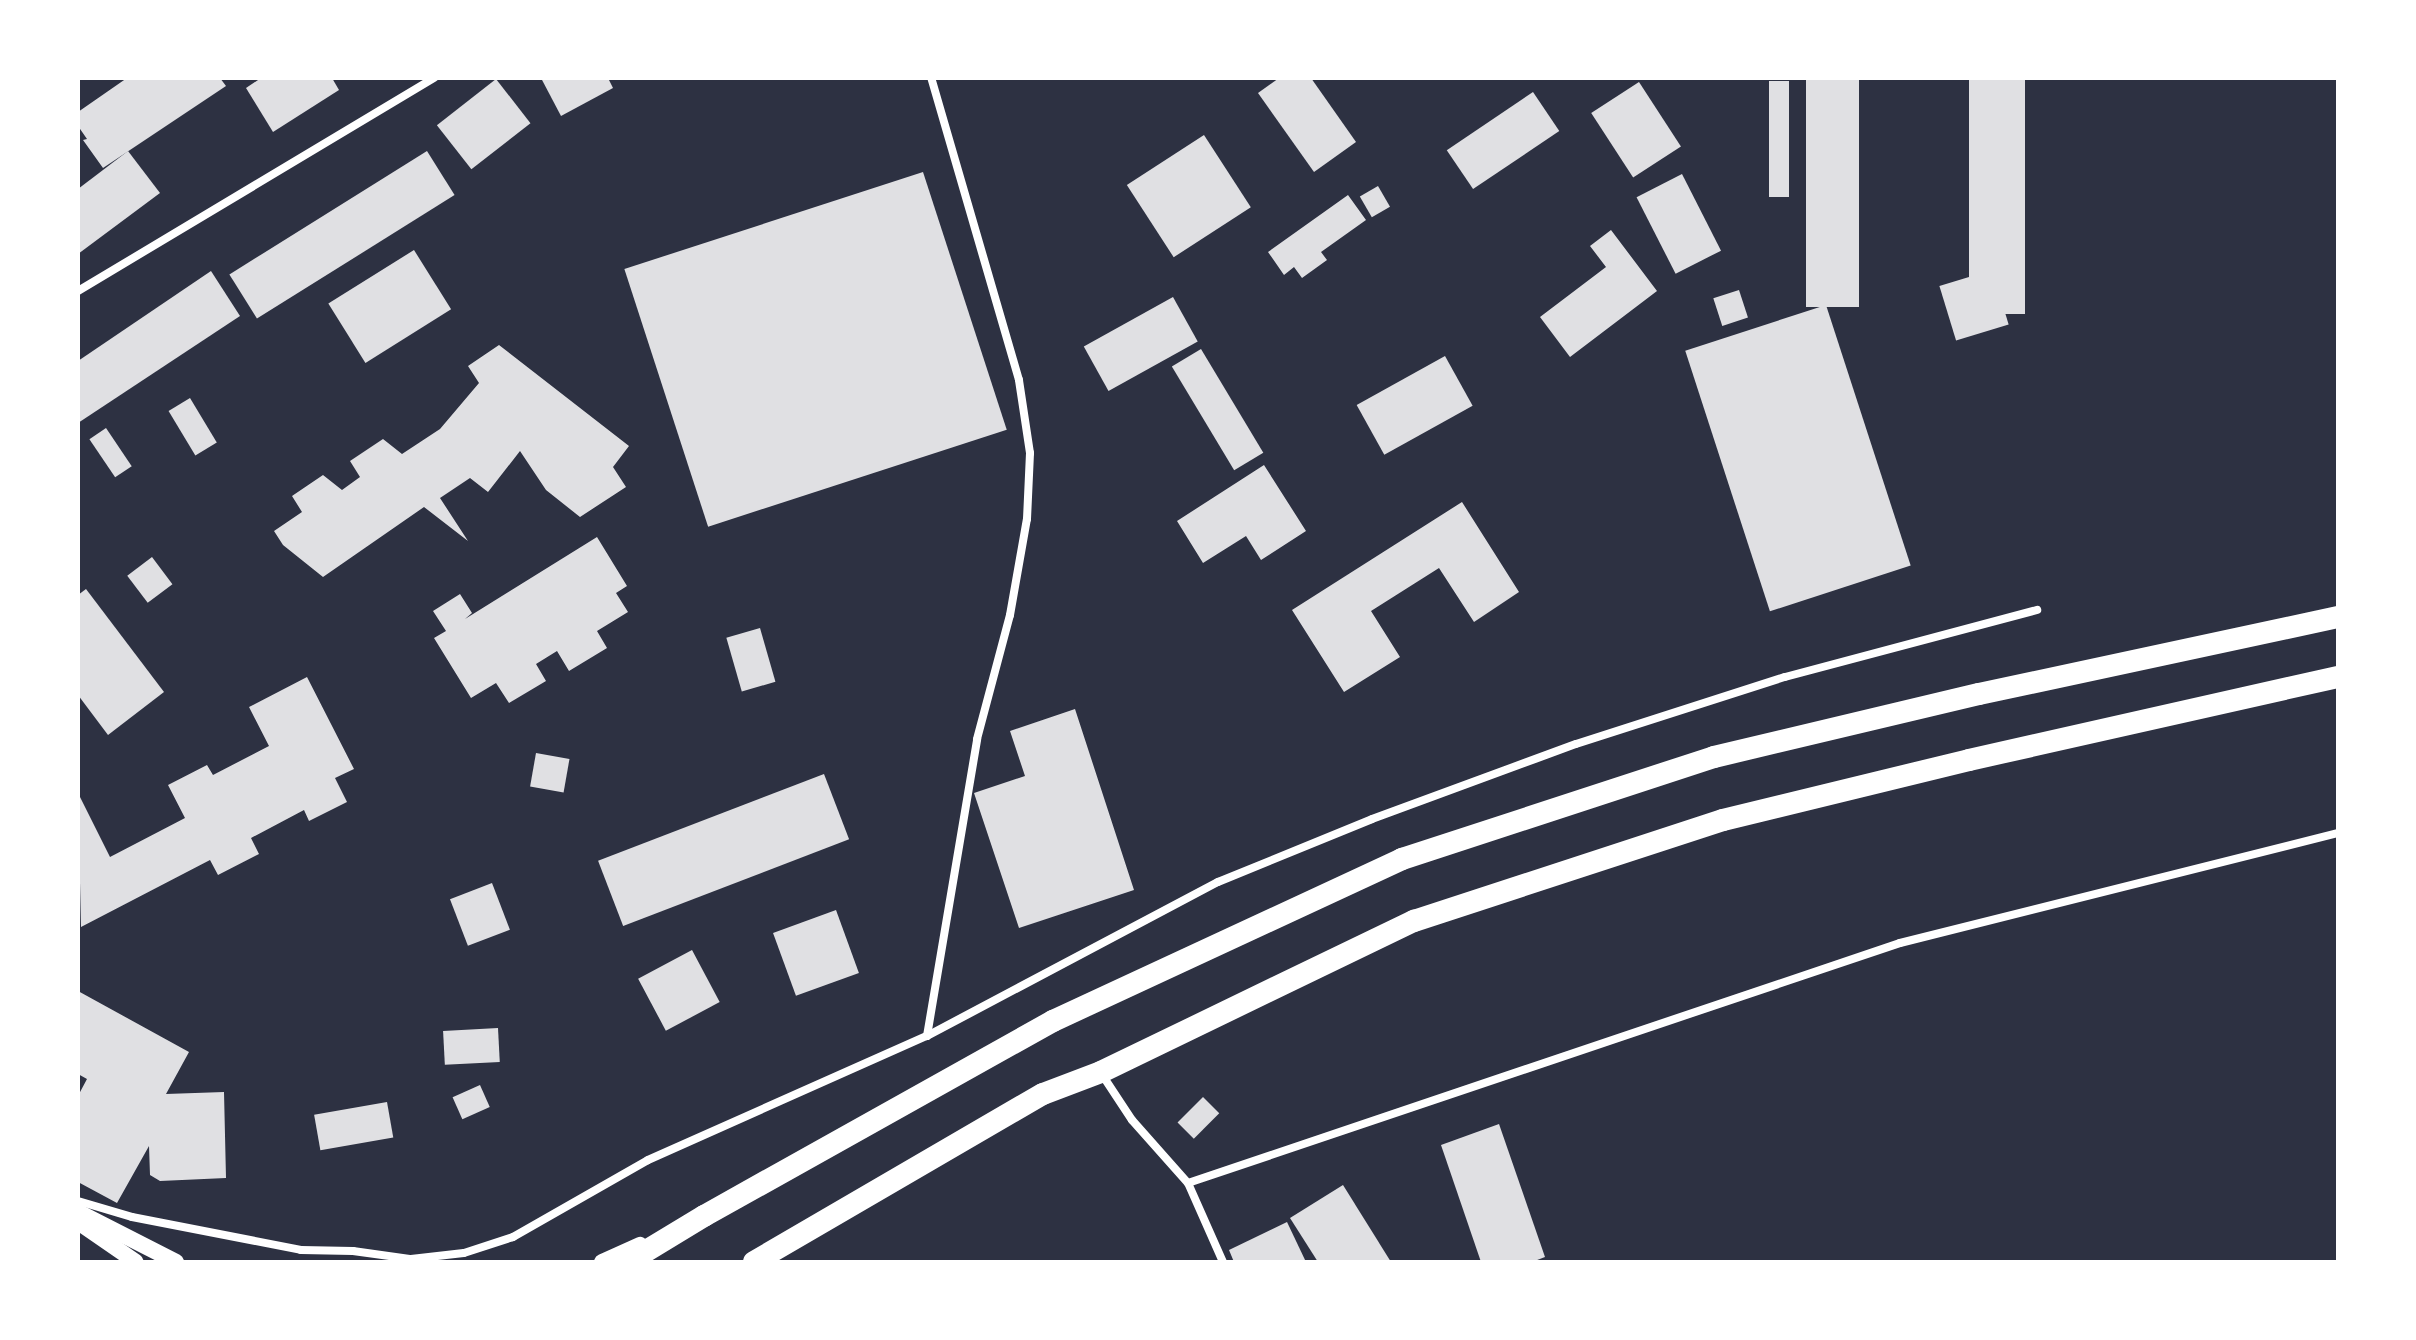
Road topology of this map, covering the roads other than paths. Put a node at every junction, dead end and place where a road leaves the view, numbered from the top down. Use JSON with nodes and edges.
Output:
{"nodes":[{"id":1,"x":434,"y":78,"type":"edge"},
{"id":2,"x":931,"y":78,"type":"edge"},
{"id":3,"x":78,"y":291,"type":"edge"},
{"id":4,"x":2037,"y":610,"type":"dead end"},
{"id":5,"x":2338,"y":617,"type":"edge"},
{"id":6,"x":2338,"y":677,"type":"edge"},
{"id":7,"x":2338,"y":833,"type":"edge"},
{"id":8,"x":927,"y":1036,"type":"junction"},
{"id":9,"x":1101,"y":1072,"type":"junction"},
{"id":10,"x":1188,"y":1183,"type":"junction"},
{"id":11,"x":78,"y":1201,"type":"edge"},
{"id":12,"x":78,"y":1212,"type":"edge"},
{"id":13,"x":704,"y":1216,"type":"junction"},
{"id":14,"x":78,"y":1222,"type":"edge"},
{"id":15,"x":136,"y":1262,"type":"edge"},
{"id":16,"x":176,"y":1262,"type":"edge"},
{"id":17,"x":602,"y":1262,"type":"edge"},
{"id":18,"x":628,"y":1262,"type":"edge"},
{"id":19,"x":754,"y":1262,"type":"edge"},
{"id":20,"x":1223,"y":1262,"type":"edge"}],
"edges":[{"from":1,"to":3,"type":"street"},
{"from":2,"to":8,"type":"street"},
{"from":4,"to":8,"type":"street"},
{"from":5,"to":13,"type":"highway"},
{"from":6,"to":9,"type":"highway"},
{"from":7,"to":10,"type":"street"},
{"from":8,"to":11,"type":"street"},
{"from":9,"to":10,"type":"street"},
{"from":9,"to":19,"type":"highway"},
{"from":10,"to":20,"type":"street"},
{"from":12,"to":16,"type":"main road"},
{"from":13,"to":17,"type":"main road"},
{"from":13,"to":18,"type":"highway"},
{"from":14,"to":15,"type":"main road"}]}
